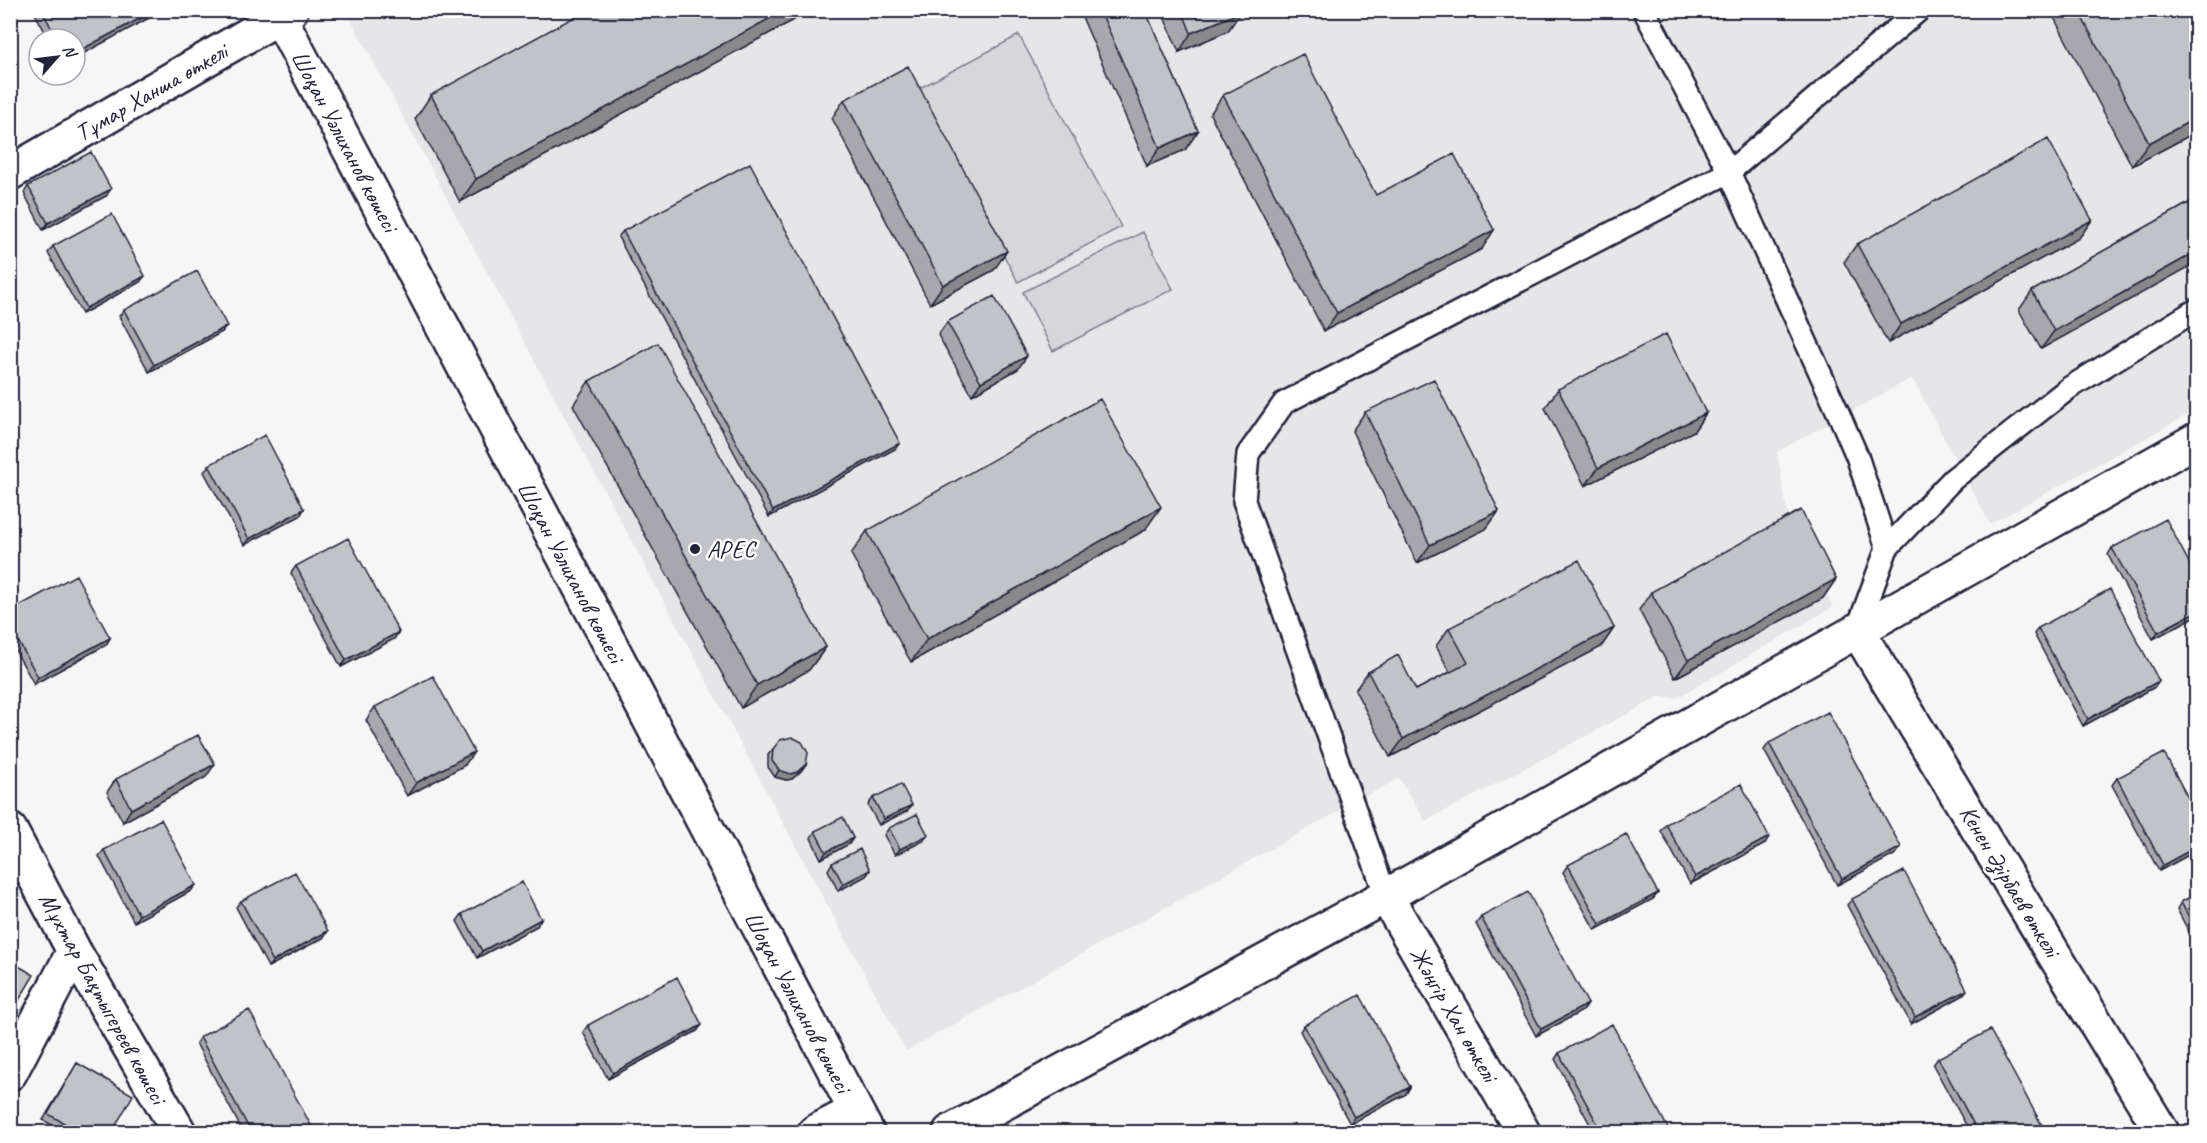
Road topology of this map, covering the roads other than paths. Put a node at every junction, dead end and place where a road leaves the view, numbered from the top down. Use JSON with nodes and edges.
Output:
{"nodes":[{"id":1,"x":1644,"y":10,"type":"edge"},
{"id":2,"x":1919,"y":10,"type":"edge"},
{"id":3,"x":282,"y":13,"type":"edge"},
{"id":4,"x":1729,"y":172,"type":"junction"},
{"id":5,"x":10,"y":173,"type":"edge"},
{"id":6,"x":2196,"y":310,"type":"edge"},
{"id":7,"x":2196,"y":441,"type":"edge"},
{"id":8,"x":1887,"y":548,"type":"junction"},
{"id":9,"x":1857,"y":630,"type":"junction"},
{"id":10,"x":10,"y":830,"type":"edge"},
{"id":11,"x":1386,"y":896,"type":"junction"},
{"id":12,"x":74,"y":951,"type":"junction"},
{"id":13,"x":10,"y":1073,"type":"edge"},
{"id":14,"x":861,"y":1122,"type":"edge"},
{"id":15,"x":179,"y":1132,"type":"edge"},
{"id":16,"x":815,"y":1132,"type":"edge"},
{"id":17,"x":950,"y":1132,"type":"edge"},
{"id":18,"x":1523,"y":1132,"type":"edge"},
{"id":19,"x":2162,"y":1132,"type":"edge"}],
"edges":[{"from":1,"to":4,"type":"lane"},
{"from":2,"to":4,"type":"lane"},
{"from":3,"to":5,"type":"street","name":"Тұмар Ханша өткелі"},
{"from":3,"to":14,"type":"street","name":"Шоқан Уәлиханов көшесі"},
{"from":4,"to":8,"type":"lane"},
{"from":4,"to":11,"type":"lane"},
{"from":6,"to":8,"type":"lane"},
{"from":7,"to":9,"type":"street"},
{"from":8,"to":9,"type":"lane"},
{"from":9,"to":11,"type":"street"},
{"from":9,"to":19,"type":"street","name":"Кенен Әзірбаев өткелі"},
{"from":10,"to":12,"type":"street","name":"Мұхтар Бақтыгереев көшесі"},
{"from":11,"to":17,"type":"street"},
{"from":11,"to":18,"type":"street","name":"Жәңгір Хан өткелі"},
{"from":12,"to":13,"type":"street"},
{"from":12,"to":15,"type":"street","name":"Мұхтар Бақтыгереев көшесі"},
{"from":14,"to":16,"type":"street"}]}
